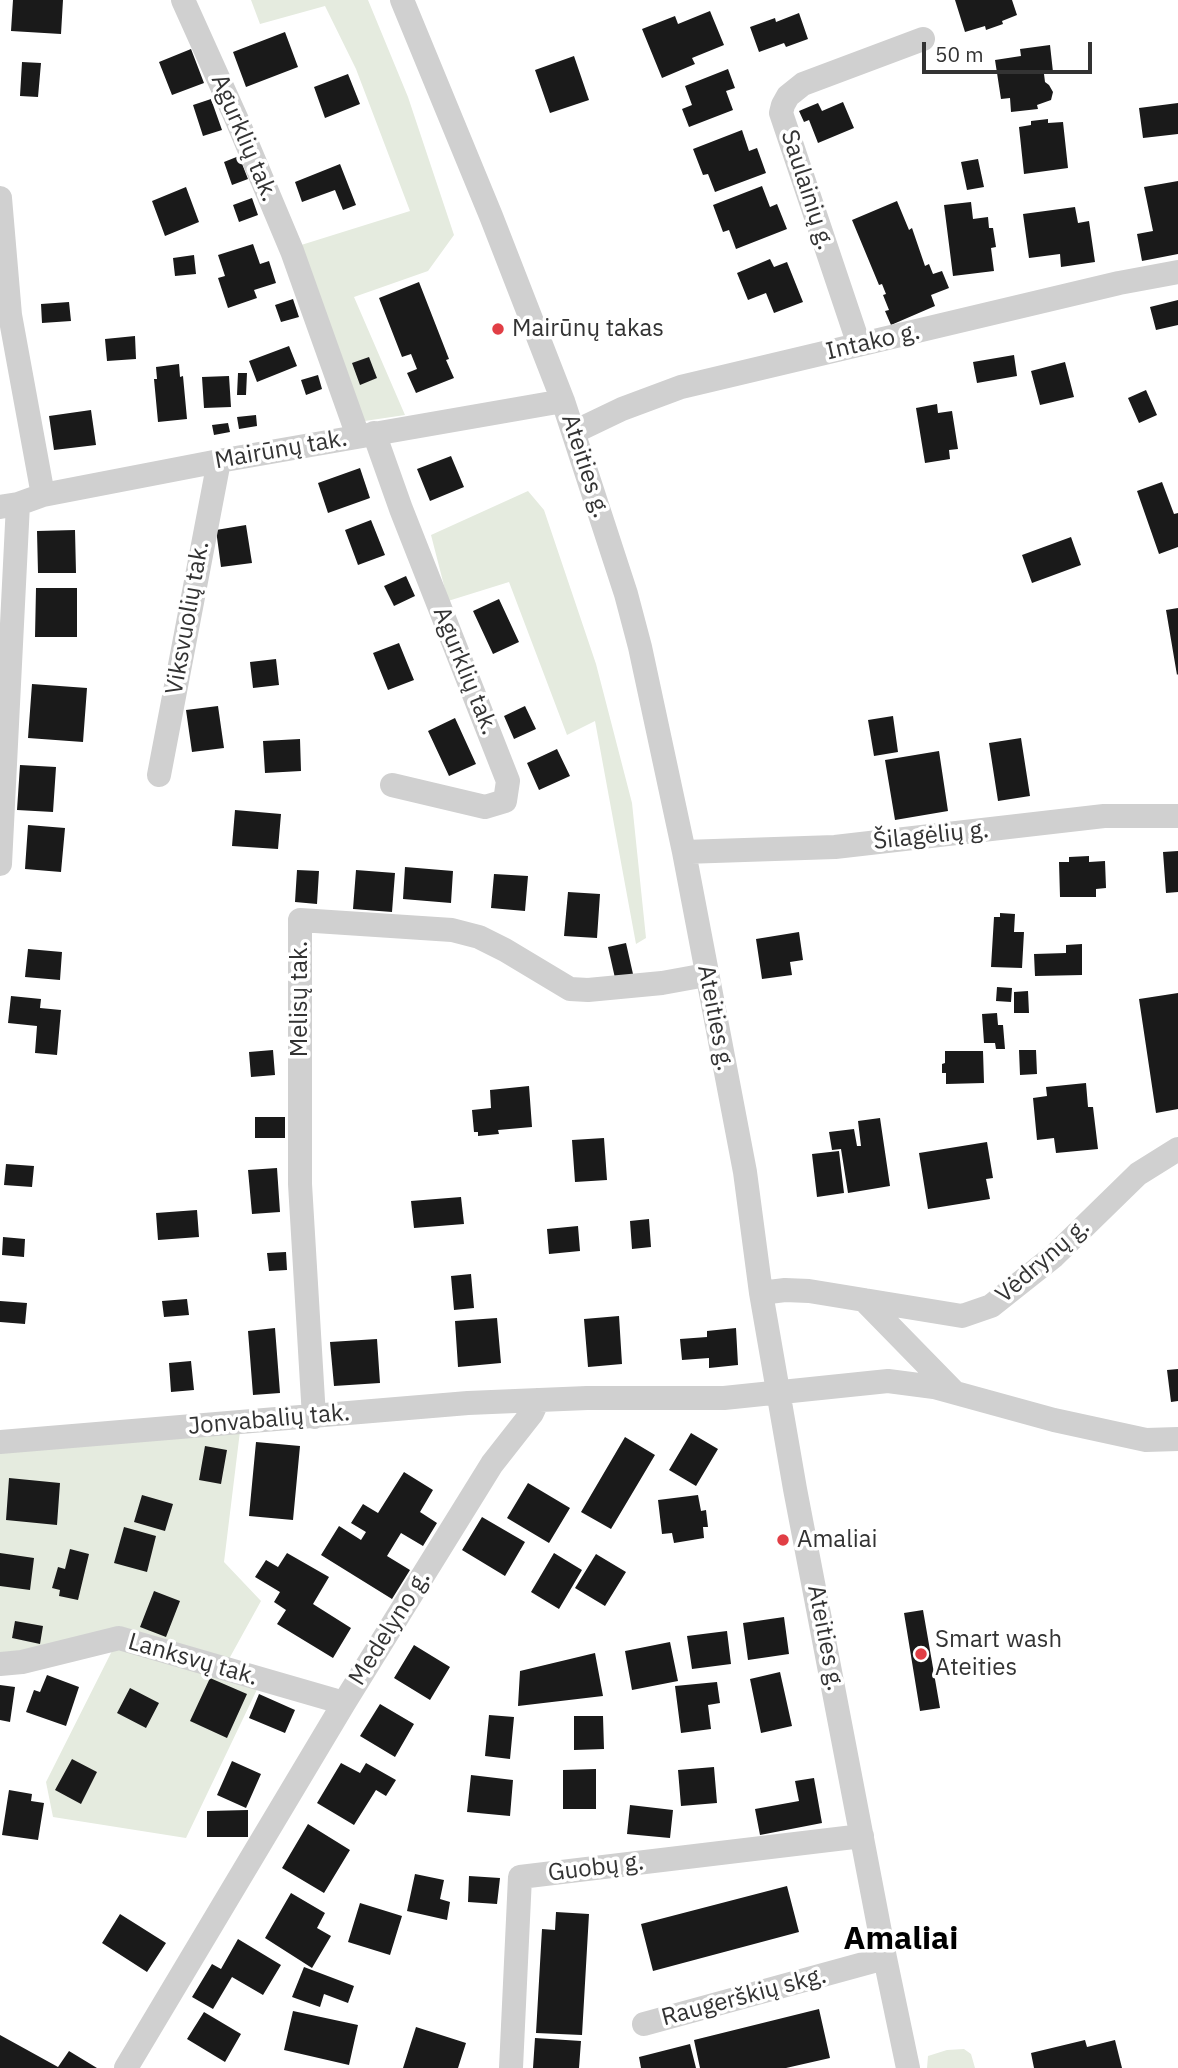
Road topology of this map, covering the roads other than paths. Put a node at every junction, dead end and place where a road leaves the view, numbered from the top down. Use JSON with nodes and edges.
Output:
{"nodes":[{"id":1,"x":183,"y":0,"type":"edge"},
{"id":2,"x":401,"y":0,"type":"edge"},
{"id":3,"x":923,"y":39,"type":"dead end"},
{"id":4,"x":0,"y":198,"type":"edge"},
{"id":5,"x":1178,"y":272,"type":"edge"},
{"id":6,"x":859,"y":345,"type":"junction"},
{"id":7,"x":563,"y":401,"type":"junction"},
{"id":8,"x":574,"y":432,"type":"junction"},
{"id":9,"x":366,"y":435,"type":"junction"},
{"id":10,"x":219,"y":461,"type":"junction"},
{"id":11,"x":43,"y":495,"type":"junction"},
{"id":12,"x":9,"y":505,"type":"edge"},
{"id":13,"x":159,"y":775,"type":"dead end"},
{"id":14,"x":392,"y":785,"type":"dead end"},
{"id":15,"x":1178,"y":816,"type":"edge"},
{"id":16,"x":684,"y":852,"type":"junction"},
{"id":17,"x":0,"y":864,"type":"edge"},
{"id":18,"x":706,"y":975,"type":"junction"},
{"id":19,"x":1178,"y":1149,"type":"edge"},
{"id":20,"x":761,"y":1293,"type":"junction"},
{"id":21,"x":864,"y":1300,"type":"junction"},
{"id":22,"x":779,"y":1392,"type":"junction"},
{"id":23,"x":954,"y":1392,"type":"junction"},
{"id":24,"x":538,"y":1399,"type":"junction"},
{"id":25,"x":314,"y":1417,"type":"junction"},
{"id":26,"x":1178,"y":1439,"type":"edge"},
{"id":27,"x":0,"y":1442,"type":"edge"},
{"id":28,"x":0,"y":1664,"type":"edge"},
{"id":29,"x":344,"y":1703,"type":"junction"},
{"id":30,"x":862,"y":1836,"type":"junction"},
{"id":31,"x":885,"y":1958,"type":"junction"},
{"id":32,"x":644,"y":2024,"type":"dead end"},
{"id":33,"x":125,"y":2068,"type":"edge"},
{"id":34,"x":511,"y":2068,"type":"edge"},
{"id":35,"x":908,"y":2068,"type":"edge"}],
"edges":[{"from":1,"to":9,"type":"street","name":"Agurklių tak."},
{"from":2,"to":7,"type":"street","name":"Ateities g."},
{"from":3,"to":6,"type":"street","name":"Saulainių g."},
{"from":4,"to":11,"type":"street"},
{"from":5,"to":6,"type":"street","name":"Intako g."},
{"from":6,"to":8,"type":"street","name":"Intako g."},
{"from":7,"to":8,"type":"street","name":"Ateities g."},
{"from":7,"to":9,"type":"street","name":"Mairūnų tak."},
{"from":8,"to":16,"type":"street","name":"Ateities g."},
{"from":9,"to":10,"type":"street","name":"Mairūnų tak."},
{"from":9,"to":14,"type":"street","name":"Agurklių tak."},
{"from":10,"to":11,"type":"street","name":"Mairūnų tak."},
{"from":10,"to":13,"type":"street","name":"Viksvuolių tak."},
{"from":11,"to":12,"type":"street","name":"Mairūnų tak."},
{"from":12,"to":17,"type":"street"},
{"from":15,"to":16,"type":"street","name":"Šilagėlių g."},
{"from":16,"to":18,"type":"street","name":"Ateities g."},
{"from":18,"to":20,"type":"street","name":"Ateities g."},
{"from":18,"to":25,"type":"street","name":"Melisų tak."},
{"from":19,"to":21,"type":"street","name":"Vėdrynų g."},
{"from":20,"to":21,"type":"street","name":"Vėdrynų g."},
{"from":20,"to":22,"type":"street","name":"Ateities g."},
{"from":21,"to":23,"type":"street"},
{"from":22,"to":23,"type":"street"},
{"from":22,"to":24,"type":"street"},
{"from":22,"to":30,"type":"street","name":"Ateities g."},
{"from":23,"to":26,"type":"street"},
{"from":24,"to":25,"type":"street","name":"Jonvabalių tak."},
{"from":24,"to":29,"type":"street","name":"Medelyno g."},
{"from":25,"to":27,"type":"street","name":"Jonvabalių tak."},
{"from":28,"to":29,"type":"street","name":"Lanksvų tak."},
{"from":29,"to":33,"type":"street","name":"Medelyno g."},
{"from":30,"to":31,"type":"street","name":"Ateities g."},
{"from":30,"to":34,"type":"street","name":"Guobų g."},
{"from":31,"to":32,"type":"street","name":"Raugerškių skg."},
{"from":31,"to":35,"type":"street","name":"Ateities g."}]}
